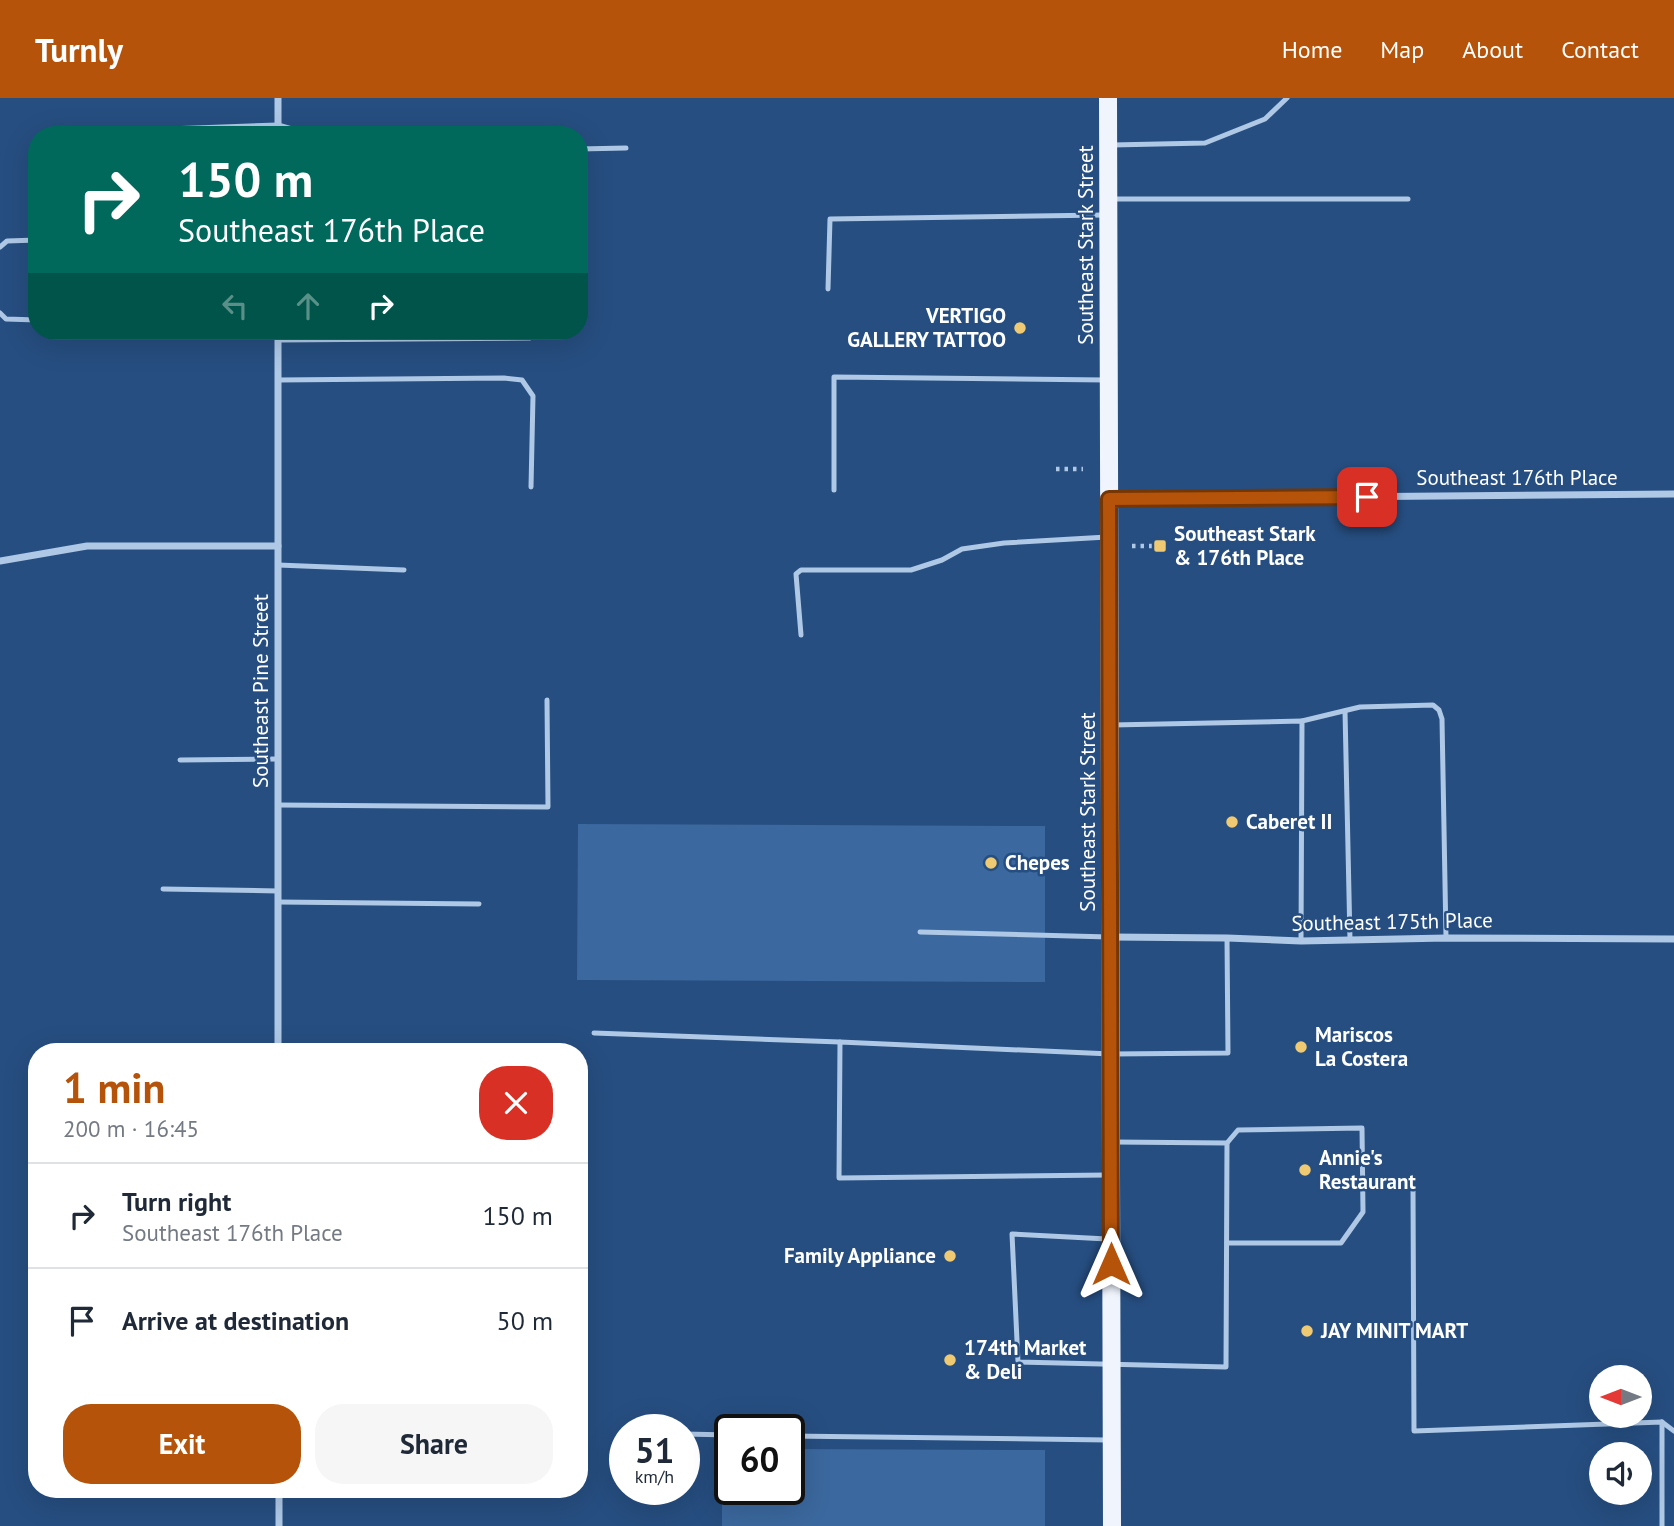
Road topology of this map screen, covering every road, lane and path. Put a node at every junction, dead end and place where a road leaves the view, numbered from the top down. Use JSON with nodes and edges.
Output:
{"nodes":[{"id":1,"x":278,"y":98,"type":"edge"},
{"id":2,"x":1108,"y":98,"type":"edge"},
{"id":3,"x":1287,"y":98,"type":"edge"},
{"id":4,"x":278,"y":125,"type":"junction"},
{"id":5,"x":251,"y":126,"type":"edge"},
{"id":6,"x":282,"y":126,"type":"edge"},
{"id":7,"x":1108,"y":145,"type":"junction"},
{"id":8,"x":626,"y":148,"type":"dead end"},
{"id":9,"x":588,"y":149,"type":"edge"},
{"id":10,"x":1408,"y":199,"type":"dead end"},
{"id":11,"x":1108,"y":207,"type":"junction"},
{"id":12,"x":28,"y":240,"type":"edge"},
{"id":13,"x":0,"y":247,"type":"edge"},
{"id":14,"x":828,"y":289,"type":"dead end"},
{"id":15,"x":0,"y":313,"type":"edge"},
{"id":16,"x":28,"y":320,"type":"edge"},
{"id":17,"x":278,"y":340,"type":"edge"},
{"id":18,"x":278,"y":380,"type":"junction"},
{"id":19,"x":1109,"y":380,"type":"junction"},
{"id":20,"x":531,"y":487,"type":"dead end"},
{"id":21,"x":834,"y":490,"type":"dead end"},
{"id":22,"x":1674,"y":494,"type":"edge"},
{"id":23,"x":1109,"y":499,"type":"junction"},
{"id":24,"x":1109,"y":536,"type":"junction"},
{"id":25,"x":278,"y":546,"type":"junction"},
{"id":26,"x":0,"y":561,"type":"edge"},
{"id":27,"x":278,"y":565,"type":"junction"},
{"id":28,"x":404,"y":570,"type":"dead end"},
{"id":29,"x":801,"y":635,"type":"dead end"},
{"id":30,"x":547,"y":700,"type":"dead end"},
{"id":31,"x":1345,"y":711,"type":"junction"},
{"id":32,"x":1302,"y":721,"type":"junction"},
{"id":33,"x":1110,"y":725,"type":"junction"},
{"id":34,"x":278,"y":759,"type":"junction"},
{"id":35,"x":180,"y":760,"type":"dead end"},
{"id":36,"x":278,"y":805,"type":"junction"},
{"id":37,"x":163,"y":889,"type":"dead end"},
{"id":38,"x":278,"y":891,"type":"junction"},
{"id":39,"x":278,"y":902,"type":"junction"},
{"id":40,"x":479,"y":904,"type":"dead end"},
{"id":41,"x":920,"y":932,"type":"dead end"},
{"id":42,"x":1111,"y":937,"type":"junction"},
{"id":43,"x":1227,"y":938,"type":"junction"},
{"id":44,"x":1446,"y":938,"type":"junction"},
{"id":45,"x":1674,"y":939,"type":"edge"},
{"id":46,"x":1350,"y":940,"type":"junction"},
{"id":47,"x":1301,"y":941,"type":"junction"},
{"id":48,"x":594,"y":1033,"type":"dead end"},
{"id":49,"x":840,"y":1042,"type":"junction"},
{"id":50,"x":278,"y":1043,"type":"edge"},
{"id":51,"x":1111,"y":1054,"type":"junction"},
{"id":52,"x":1111,"y":1142,"type":"junction"},
{"id":53,"x":1227,"y":1143,"type":"junction"},
{"id":54,"x":1111,"y":1175,"type":"junction"},
{"id":55,"x":1413,"y":1188,"type":"dead end"},
{"id":56,"x":1111,"y":1239,"type":"junction"},
{"id":57,"x":1227,"y":1243,"type":"junction"},
{"id":58,"x":1111,"y":1364,"type":"junction"},
{"id":59,"x":1662,"y":1422,"type":"junction"},
{"id":60,"x":1674,"y":1431,"type":"edge"},
{"id":61,"x":805,"y":1436,"type":"edge"},
{"id":62,"x":1111,"y":1440,"type":"junction"},
{"id":63,"x":279,"y":1498,"type":"edge"},
{"id":64,"x":279,"y":1526,"type":"edge"},
{"id":65,"x":1112,"y":1526,"type":"edge"},
{"id":66,"x":1662,"y":1526,"type":"edge"}],
"edges":[{"from":1,"to":4,"type":"street"},
{"from":2,"to":7,"type":"main road","name":"Southeast Stark Street"},
{"from":3,"to":7,"type":"lane"},
{"from":4,"to":5,"type":"lane"},
{"from":4,"to":6,"type":"lane"},
{"from":7,"to":11,"type":"main road","name":"Southeast Stark Street"},
{"from":8,"to":9,"type":"lane"},
{"from":10,"to":11,"type":"lane"},
{"from":11,"to":14,"type":"lane"},
{"from":11,"to":19,"type":"main road","name":"Southeast Stark Street"},
{"from":12,"to":13,"type":"lane"},
{"from":15,"to":16,"type":"lane"},
{"from":17,"to":18,"type":"street","name":"Southeast Pine Street"},
{"from":18,"to":20,"type":"lane"},
{"from":18,"to":25,"type":"street","name":"Southeast Pine Street"},
{"from":19,"to":21,"type":"lane"},
{"from":19,"to":23,"type":"main road","name":"Southeast Stark Street"},
{"from":22,"to":23,"type":"street","name":"Southeast 176th Place"},
{"from":23,"to":24,"type":"main road","name":"Southeast Stark Street"},
{"from":24,"to":29,"type":"lane"},
{"from":24,"to":33,"type":"main road","name":"Southeast Stark Street"},
{"from":25,"to":26,"type":"street"},
{"from":25,"to":27,"type":"street","name":"Southeast Pine Street"},
{"from":27,"to":28,"type":"lane"},
{"from":27,"to":34,"type":"street","name":"Southeast Pine Street"},
{"from":30,"to":36,"type":"lane"},
{"from":31,"to":32,"type":"lane"},
{"from":31,"to":44,"type":"lane"},
{"from":31,"to":46,"type":"lane"},
{"from":32,"to":33,"type":"lane"},
{"from":32,"to":47,"type":"lane"},
{"from":33,"to":42,"type":"main road","name":"Southeast Stark Street"},
{"from":34,"to":35,"type":"lane"},
{"from":34,"to":36,"type":"street","name":"Southeast Pine Street"},
{"from":36,"to":38,"type":"street","name":"Southeast Pine Street"},
{"from":37,"to":38,"type":"lane"},
{"from":38,"to":39,"type":"street","name":"Southeast Pine Street"},
{"from":39,"to":40,"type":"lane"},
{"from":39,"to":50,"type":"street","name":"Southeast Pine Street"},
{"from":41,"to":42,"type":"lane"},
{"from":42,"to":43,"type":"street","name":"Southeast 175th Place"},
{"from":42,"to":51,"type":"main road","name":"Southeast Stark Street"},
{"from":43,"to":47,"type":"street","name":"Southeast 175th Place"},
{"from":43,"to":51,"type":"lane"},
{"from":44,"to":45,"type":"street","name":"Southeast 175th Place"},
{"from":44,"to":46,"type":"street","name":"Southeast 175th Place"},
{"from":46,"to":47,"type":"street","name":"Southeast 175th Place"},
{"from":48,"to":49,"type":"lane"},
{"from":49,"to":51,"type":"lane"},
{"from":49,"to":54,"type":"lane"},
{"from":51,"to":52,"type":"main road","name":"Southeast Stark Street"},
{"from":52,"to":53,"type":"lane"},
{"from":52,"to":54,"type":"main road","name":"Southeast Stark Street"},
{"from":53,"to":57,"type":"lane"},
{"from":53,"to":57,"type":"lane"},
{"from":54,"to":56,"type":"main road","name":"Southeast Stark Street"},
{"from":55,"to":59,"type":"lane"},
{"from":56,"to":58,"type":"main road","name":"Southeast Stark Street"},
{"from":56,"to":58,"type":"lane"},
{"from":57,"to":58,"type":"lane"},
{"from":58,"to":62,"type":"main road","name":"Southeast Stark Street"},
{"from":59,"to":60,"type":"lane"},
{"from":59,"to":66,"type":"lane"},
{"from":61,"to":62,"type":"lane"},
{"from":62,"to":65,"type":"main road","name":"Southeast Stark Street"},
{"from":63,"to":64,"type":"street"}]}
